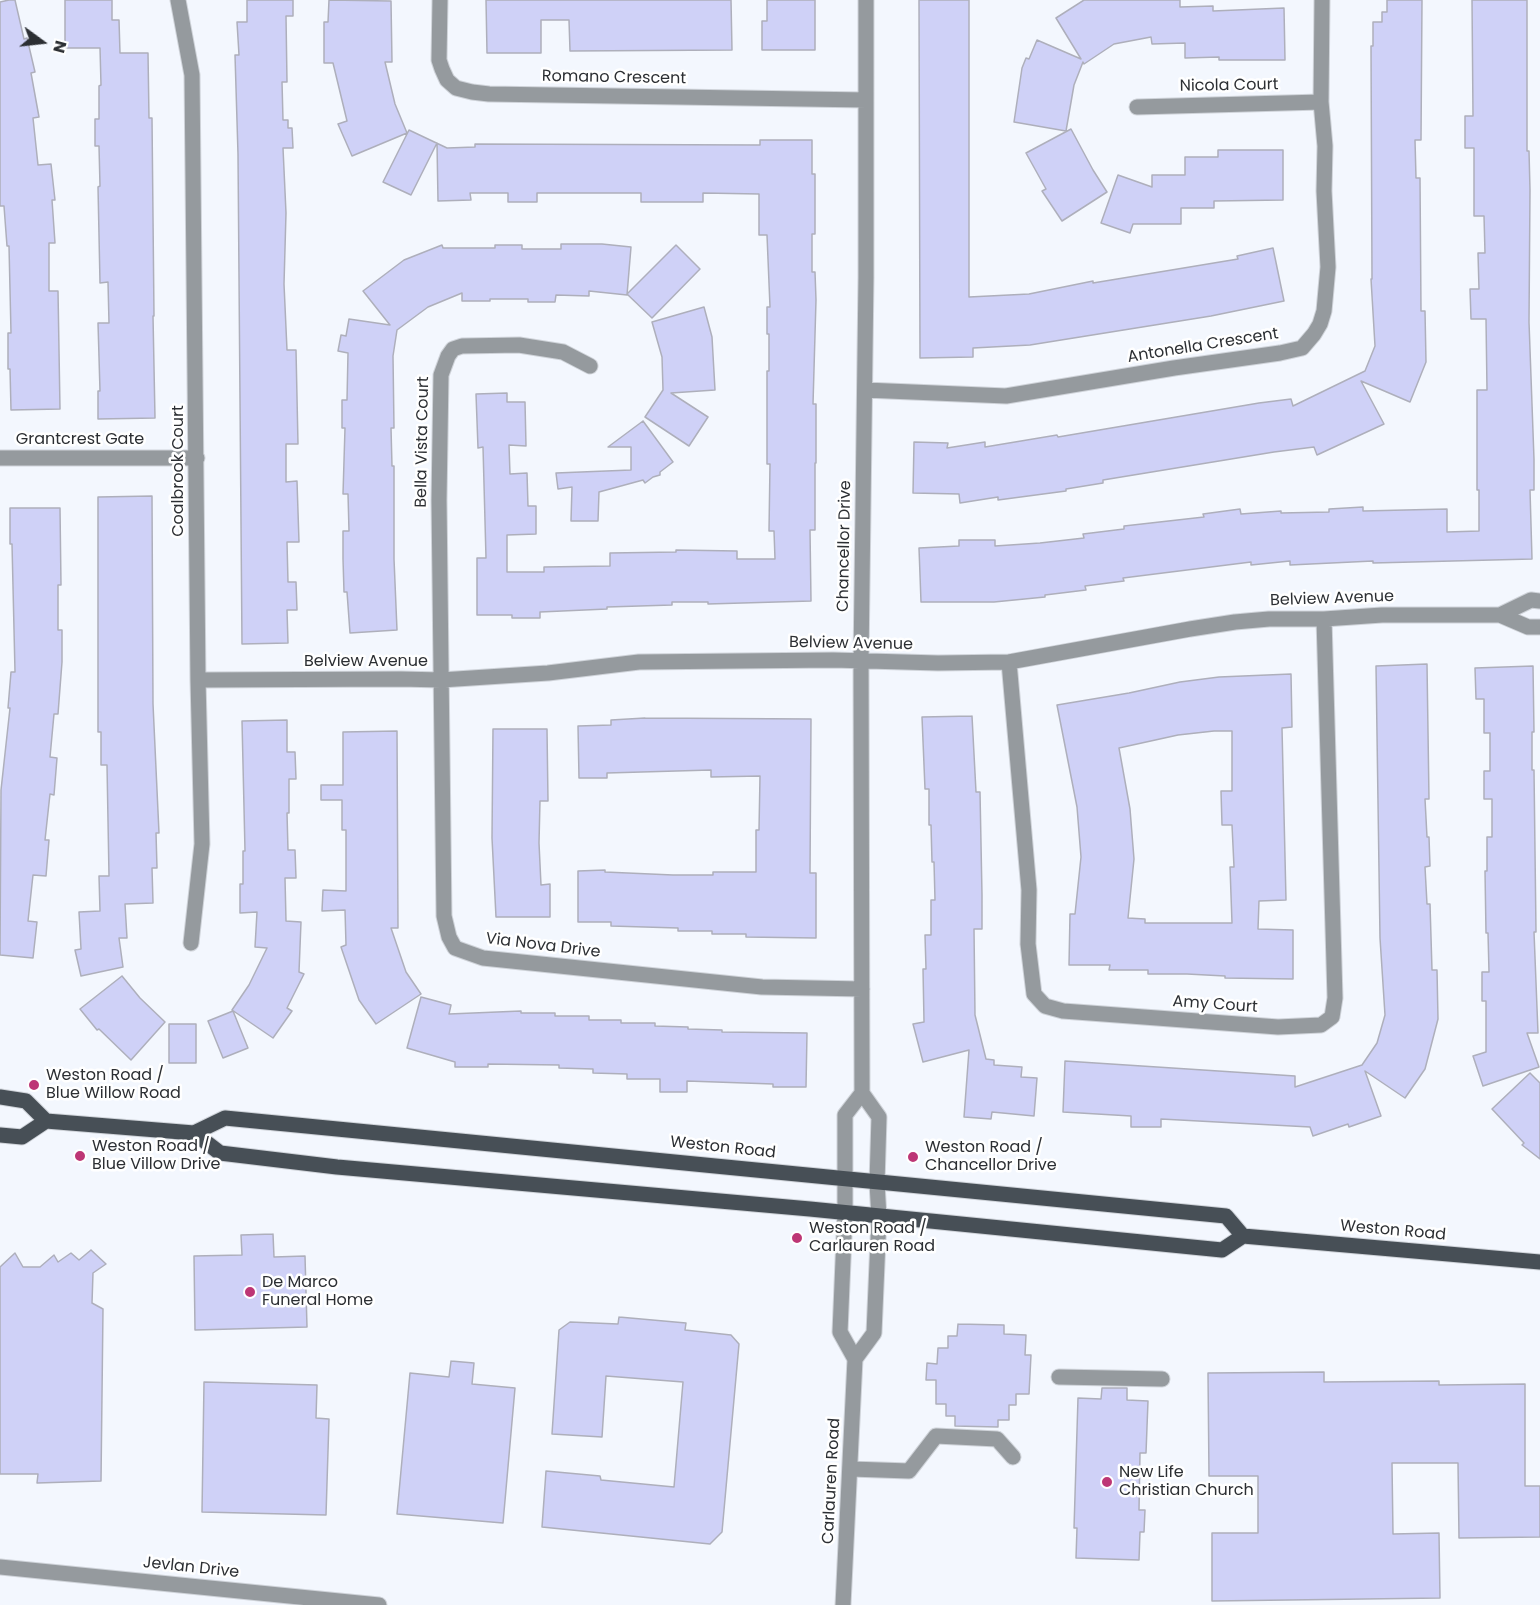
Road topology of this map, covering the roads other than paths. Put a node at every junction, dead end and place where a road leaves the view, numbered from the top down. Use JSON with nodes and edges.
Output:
{"nodes":[{"id":1,"x":178,"y":0,"type":"edge"},
{"id":2,"x":440,"y":0,"type":"edge"},
{"id":3,"x":866,"y":0,"type":"edge"},
{"id":4,"x":1322,"y":0,"type":"edge"},
{"id":5,"x":866,"y":100,"type":"junction"},
{"id":6,"x":1321,"y":102,"type":"junction"},
{"id":7,"x":1137,"y":107,"type":"dead end"},
{"id":8,"x":590,"y":366,"type":"dead end"},
{"id":9,"x":865,"y":390,"type":"junction"},
{"id":10,"x":0,"y":458,"type":"edge"},
{"id":11,"x":196,"y":458,"type":"junction"},
{"id":12,"x":1540,"y":601,"type":"edge"},
{"id":13,"x":1500,"y":615,"type":"junction"},
{"id":14,"x":1324,"y":619,"type":"junction"},
{"id":15,"x":1540,"y":627,"type":"edge"},
{"id":16,"x":861,"y":662,"type":"junction"},
{"id":17,"x":1009,"y":663,"type":"junction"},
{"id":18,"x":198,"y":680,"type":"junction"},
{"id":19,"x":441,"y":680,"type":"junction"},
{"id":20,"x":191,"y":943,"type":"dead end"},
{"id":21,"x":862,"y":989,"type":"junction"},
{"id":22,"x":862,"y":1093,"type":"junction"},
{"id":23,"x":0,"y":1097,"type":"edge"},
{"id":24,"x":46,"y":1121,"type":"junction"},
{"id":25,"x":194,"y":1134,"type":"junction"},
{"id":26,"x":0,"y":1135,"type":"edge"},
{"id":27,"x":844,"y":1179,"type":"junction"},
{"id":28,"x":877,"y":1183,"type":"junction"},
{"id":29,"x":846,"y":1213,"type":"junction"},
{"id":30,"x":879,"y":1217,"type":"junction"},
{"id":31,"x":1243,"y":1236,"type":"junction"},
{"id":32,"x":1540,"y":1262,"type":"edge"},
{"id":33,"x":855,"y":1359,"type":"junction"},
{"id":34,"x":1059,"y":1377,"type":"dead end"},
{"id":35,"x":1162,"y":1379,"type":"dead end"},
{"id":36,"x":1013,"y":1457,"type":"dead end"},
{"id":37,"x":851,"y":1469,"type":"junction"},
{"id":38,"x":0,"y":1567,"type":"edge"},
{"id":39,"x":379,"y":1605,"type":"edge"},
{"id":40,"x":843,"y":1605,"type":"edge"}],
"edges":[{"from":1,"to":11,"type":"street","name":"Coalbrook Court"},
{"from":2,"to":5,"type":"street","name":"Romano Crescent"},
{"from":3,"to":5,"type":"street","name":"Chancellor Drive"},
{"from":4,"to":6,"type":"street","name":"Antonella Crescent"},
{"from":5,"to":9,"type":"street","name":"Chancellor Drive"},
{"from":6,"to":7,"type":"street","name":"Nicola Court"},
{"from":6,"to":9,"type":"street","name":"Antonella Crescent"},
{"from":8,"to":19,"type":"street","name":"Bella Vista Court"},
{"from":9,"to":16,"type":"street","name":"Chancellor Drive"},
{"from":10,"to":11,"type":"street","name":"Grantcrest Gate"},
{"from":11,"to":18,"type":"street","name":"Coalbrook Court"},
{"from":12,"to":13,"type":"street","name":"Belview Avenue"},
{"from":13,"to":14,"type":"street","name":"Belview Avenue"},
{"from":13,"to":15,"type":"street","name":"Belview Avenue"},
{"from":14,"to":17,"type":"street","name":"Belview Avenue"},
{"from":14,"to":17,"type":"street","name":"Amy Court"},
{"from":16,"to":17,"type":"street","name":"Belview Avenue"},
{"from":16,"to":19,"type":"street","name":"Belview Avenue"},
{"from":16,"to":21,"type":"street","name":"Chancellor Drive"},
{"from":18,"to":19,"type":"street","name":"Belview Avenue"},
{"from":18,"to":20,"type":"street","name":"Coalbrook Court"},
{"from":19,"to":21,"type":"street","name":"Via Nova Drive"},
{"from":21,"to":22,"type":"street","name":"Chancellor Drive"},
{"from":22,"to":27,"type":"street"},
{"from":22,"to":28,"type":"street"},
{"from":23,"to":24,"type":"main road"},
{"from":24,"to":25,"type":"main road"},
{"from":24,"to":26,"type":"main road"},
{"from":25,"to":27,"type":"main road","name":"Weston Road"},
{"from":25,"to":29,"type":"main road"},
{"from":27,"to":28,"type":"main road","name":"Weston Road"},
{"from":27,"to":29,"type":"street"},
{"from":28,"to":30,"type":"street"},
{"from":28,"to":31,"type":"main road","name":"Weston Road"},
{"from":29,"to":30,"type":"main road"},
{"from":29,"to":33,"type":"street"},
{"from":30,"to":31,"type":"main road"},
{"from":30,"to":33,"type":"street"},
{"from":31,"to":32,"type":"main road","name":"Weston Road"},
{"from":33,"to":37,"type":"street","name":"Carlauren Road"},
{"from":34,"to":35,"type":"street"},
{"from":36,"to":37,"type":"street"},
{"from":37,"to":40,"type":"street","name":"Carlauren Road"},
{"from":38,"to":39,"type":"street","name":"Jevlan Drive"}]}
